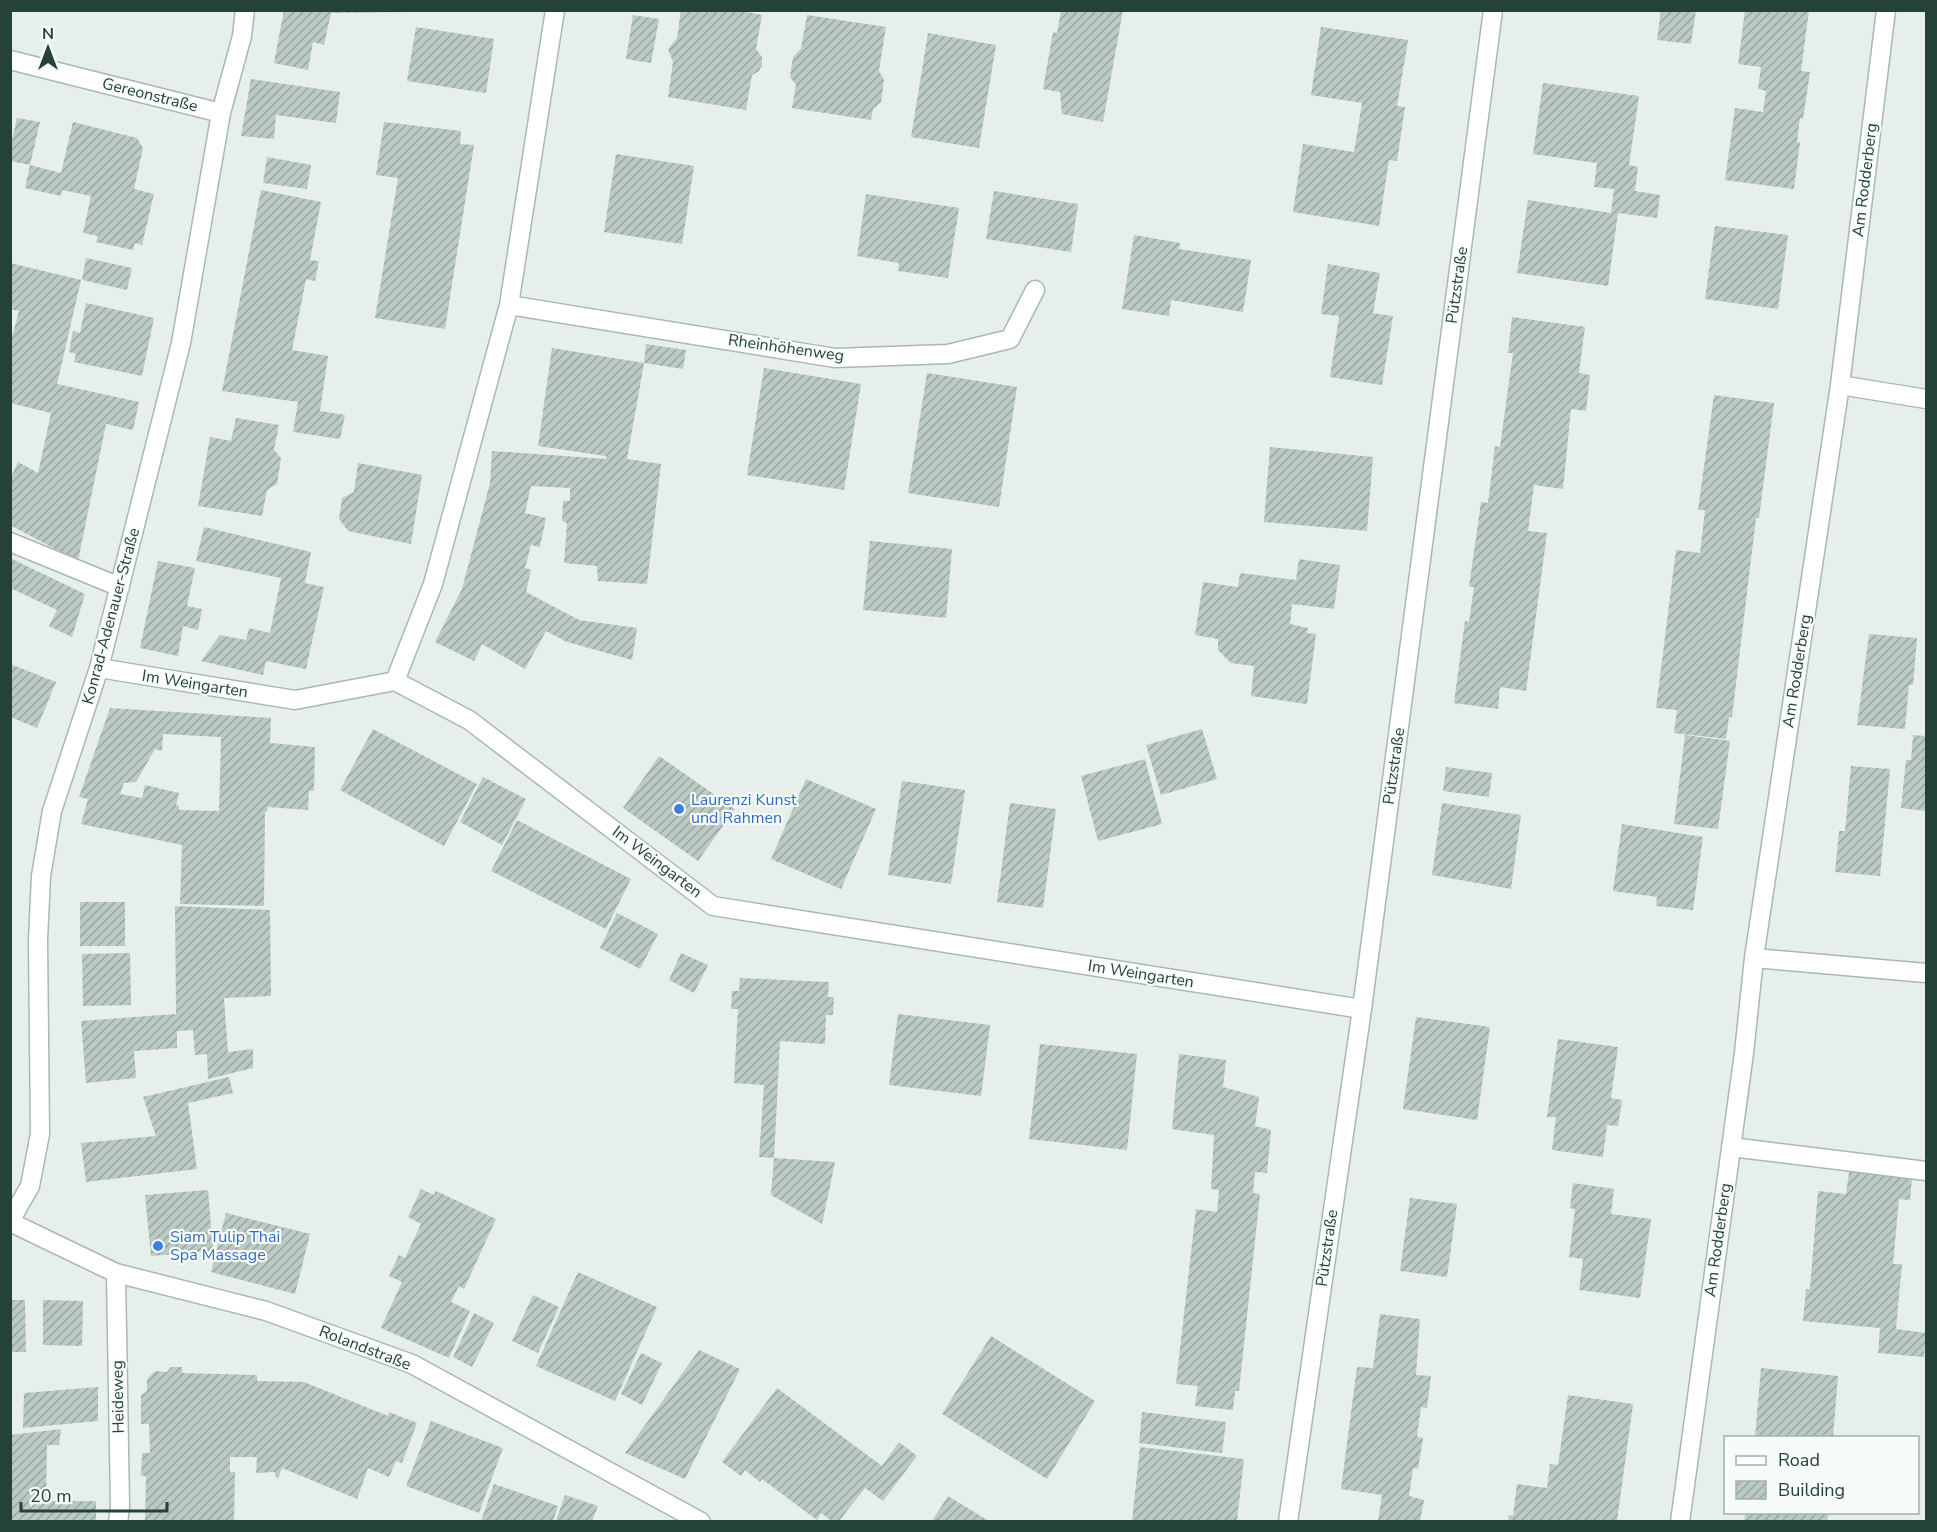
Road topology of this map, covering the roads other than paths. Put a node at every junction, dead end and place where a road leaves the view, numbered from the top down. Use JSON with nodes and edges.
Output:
{"nodes":[{"id":1,"x":245,"y":10,"type":"edge"},
{"id":2,"x":555,"y":10,"type":"edge"},
{"id":3,"x":1493,"y":10,"type":"edge"},
{"id":4,"x":1886,"y":10,"type":"edge"},
{"id":5,"x":10,"y":60,"type":"edge"},
{"id":6,"x":221,"y":113,"type":"junction"},
{"id":7,"x":1035,"y":290,"type":"dead end"},
{"id":8,"x":509,"y":305,"type":"junction"},
{"id":9,"x":1840,"y":385,"type":"junction"},
{"id":10,"x":1926,"y":399,"type":"edge"},
{"id":11,"x":10,"y":542,"type":"edge"},
{"id":12,"x":120,"y":588,"type":"junction"},
{"id":13,"x":99,"y":668,"type":"junction"},
{"id":14,"x":394,"y":681,"type":"junction"},
{"id":15,"x":1754,"y":958,"type":"junction"},
{"id":16,"x":1926,"y":973,"type":"edge"},
{"id":17,"x":1362,"y":1009,"type":"junction"},
{"id":18,"x":1731,"y":1148,"type":"junction"},
{"id":19,"x":1926,"y":1171,"type":"edge"},
{"id":20,"x":10,"y":1222,"type":"edge"},
{"id":21,"x":116,"y":1273,"type":"junction"},
{"id":22,"x":118,"y":1521,"type":"edge"},
{"id":23,"x":701,"y":1521,"type":"edge"},
{"id":24,"x":1288,"y":1521,"type":"edge"},
{"id":25,"x":1680,"y":1521,"type":"edge"}],
"edges":[{"from":1,"to":6,"type":"street","name":"Konrad-Adenauer-Straße"},
{"from":2,"to":8,"type":"street"},
{"from":3,"to":17,"type":"street","name":"Pützstraße"},
{"from":4,"to":9,"type":"street","name":"Am Rodderberg"},
{"from":5,"to":6,"type":"street","name":"Gereonstraße"},
{"from":6,"to":12,"type":"street","name":"Konrad-Adenauer-Straße"},
{"from":7,"to":8,"type":"street","name":"Rheinhöhenweg"},
{"from":8,"to":14,"type":"street"},
{"from":9,"to":10,"type":"street"},
{"from":9,"to":15,"type":"street","name":"Am Rodderberg"},
{"from":11,"to":12,"type":"street"},
{"from":12,"to":13,"type":"street","name":"Konrad-Adenauer-Straße"},
{"from":13,"to":14,"type":"street","name":"Im Weingarten"},
{"from":13,"to":20,"type":"street","name":"Konrad-Adenauer-Straße"},
{"from":14,"to":17,"type":"street","name":"Im Weingarten"},
{"from":15,"to":16,"type":"street"},
{"from":15,"to":18,"type":"street","name":"Am Rodderberg"},
{"from":17,"to":24,"type":"street","name":"Pützstraße"},
{"from":18,"to":19,"type":"street"},
{"from":18,"to":25,"type":"street","name":"Am Rodderberg"},
{"from":20,"to":21,"type":"street","name":"Rolandstraße"},
{"from":21,"to":22,"type":"street","name":"Heideweg"},
{"from":21,"to":23,"type":"street","name":"Rolandstraße"}]}
